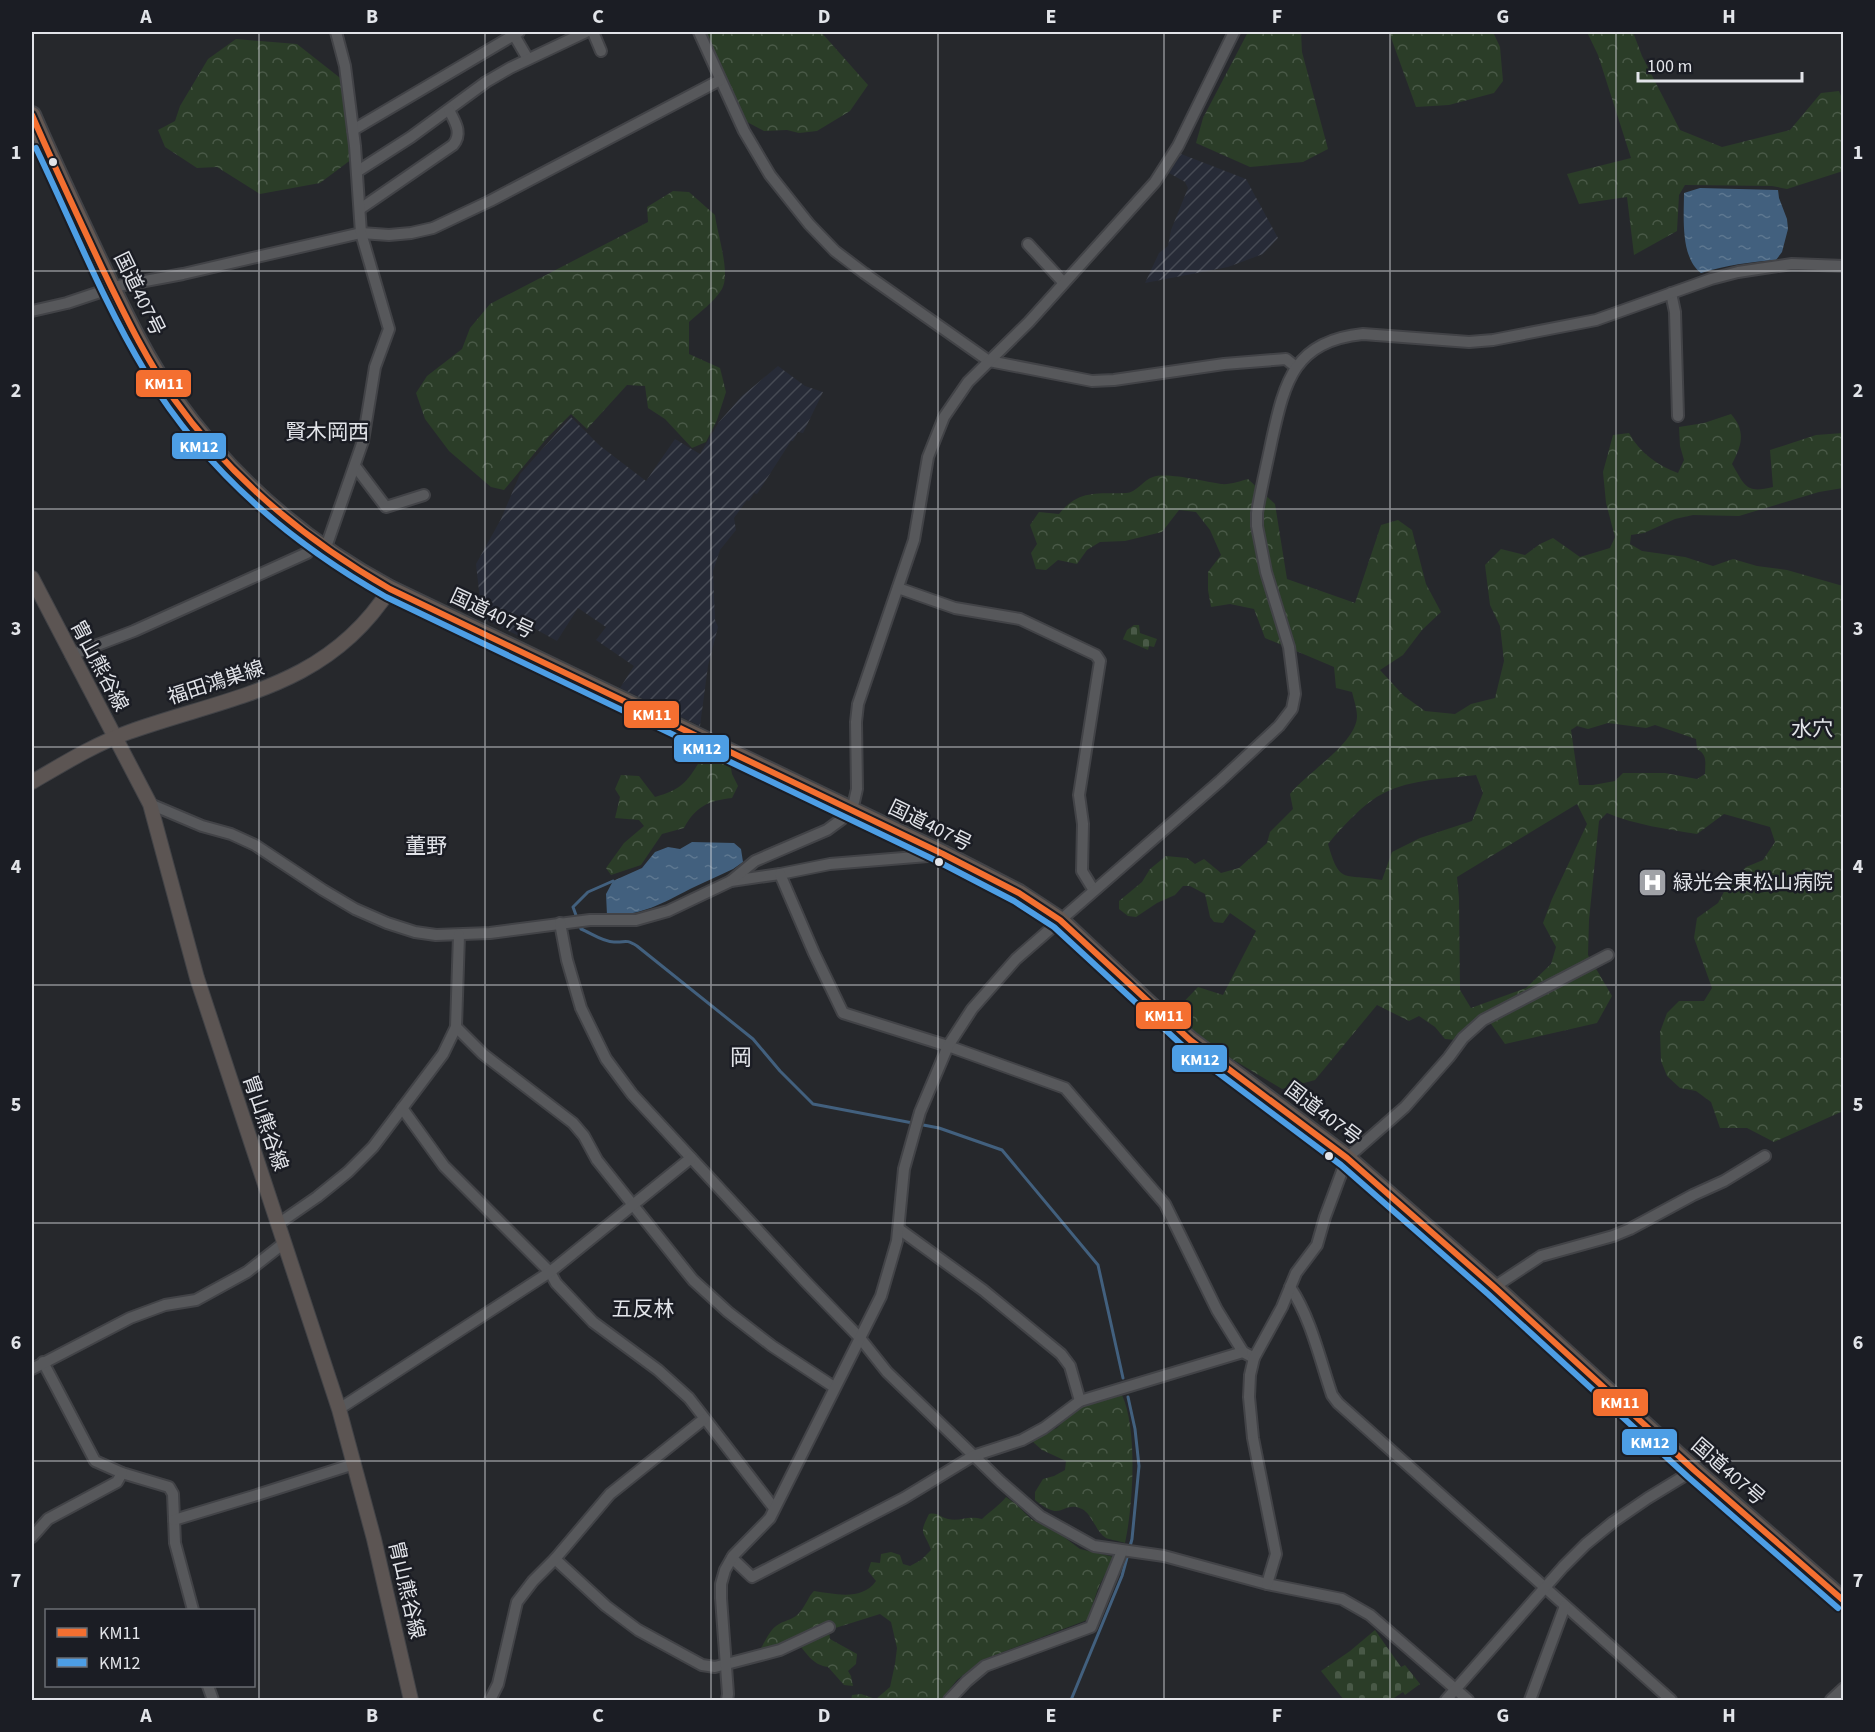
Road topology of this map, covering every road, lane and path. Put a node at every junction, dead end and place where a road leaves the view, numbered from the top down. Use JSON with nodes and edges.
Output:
{"nodes":[{"id":1,"x":336,"y":32,"type":"edge"},
{"id":2,"x":586,"y":32,"type":"edge"},
{"id":3,"x":593,"y":32,"type":"edge"},
{"id":4,"x":699,"y":32,"type":"edge"},
{"id":5,"x":1234,"y":32,"type":"edge"},
{"id":6,"x":517,"y":33,"type":"edge"},
{"id":7,"x":601,"y":51,"type":"dead end"},
{"id":8,"x":528,"y":59,"type":"junction"},
{"id":9,"x":720,"y":80,"type":"junction"},
{"id":10,"x":449,"y":110,"type":"junction"},
{"id":11,"x":32,"y":116,"type":"edge"},
{"id":12,"x":353,"y":130,"type":"junction"},
{"id":13,"x":38,"y":145,"type":"edge"},
{"id":14,"x":358,"y":171,"type":"junction"},
{"id":15,"x":360,"y":209,"type":"junction"},
{"id":16,"x":361,"y":233,"type":"junction"},
{"id":17,"x":1028,"y":244,"type":"dead end"},
{"id":18,"x":1844,"y":266,"type":"edge"},
{"id":19,"x":1063,"y":282,"type":"junction"},
{"id":20,"x":112,"y":289,"type":"junction"},
{"id":21,"x":1671,"y":293,"type":"junction"},
{"id":22,"x":32,"y":311,"type":"edge"},
{"id":23,"x":989,"y":361,"type":"junction"},
{"id":24,"x":1296,"y":367,"type":"junction"},
{"id":25,"x":1678,"y":416,"type":"dead end"},
{"id":26,"x":355,"y":466,"type":"junction"},
{"id":27,"x":424,"y":495,"type":"dead end"},
{"id":28,"x":321,"y":547,"type":"junction"},
{"id":29,"x":32,"y":578,"type":"edge"},
{"id":30,"x":898,"y":588,"type":"junction"},
{"id":31,"x":390,"y":589,"type":"junction"},
{"id":32,"x":71,"y":655,"type":"junction"},
{"id":33,"x":115,"y":738,"type":"junction"},
{"id":34,"x":32,"y":782,"type":"edge"},
{"id":35,"x":150,"y":804,"type":"junction"},
{"id":36,"x":849,"y":810,"type":"junction"},
{"id":37,"x":943,"y":855,"type":"junction"},
{"id":38,"x":780,"y":874,"type":"junction"},
{"id":39,"x":731,"y":880,"type":"junction"},
{"id":40,"x":1093,"y":889,"type":"junction"},
{"id":41,"x":1060,"y":921,"type":"junction"},
{"id":42,"x":560,"y":923,"type":"junction"},
{"id":43,"x":459,"y":935,"type":"junction"},
{"id":44,"x":1608,"y":955,"type":"dead end"},
{"id":45,"x":456,"y":1027,"type":"junction"},
{"id":46,"x":948,"y":1046,"type":"junction"},
{"id":47,"x":402,"y":1108,"type":"junction"},
{"id":48,"x":1765,"y":1156,"type":"dead end"},
{"id":49,"x":691,"y":1158,"type":"junction"},
{"id":50,"x":1347,"y":1158,"type":"junction"},
{"id":51,"x":634,"y":1205,"type":"junction"},
{"id":52,"x":278,"y":1224,"type":"junction"},
{"id":53,"x":899,"y":1229,"type":"junction"},
{"id":54,"x":284,"y":1243,"type":"junction"},
{"id":55,"x":550,"y":1272,"type":"junction"},
{"id":56,"x":1290,"y":1287,"type":"junction"},
{"id":57,"x":1494,"y":1287,"type":"junction"},
{"id":58,"x":860,"y":1338,"type":"junction"},
{"id":59,"x":1243,"y":1352,"type":"junction"},
{"id":60,"x":1254,"y":1358,"type":"junction"},
{"id":61,"x":43,"y":1362,"type":"junction"},
{"id":62,"x":32,"y":1369,"type":"edge"},
{"id":63,"x":834,"y":1387,"type":"junction"},
{"id":64,"x":1080,"y":1401,"type":"junction"},
{"id":65,"x":339,"y":1409,"type":"junction"},
{"id":66,"x":704,"y":1419,"type":"junction"},
{"id":67,"x":973,"y":1456,"type":"junction"},
{"id":68,"x":354,"y":1464,"type":"junction"},
{"id":69,"x":1694,"y":1470,"type":"junction"},
{"id":70,"x":122,"y":1473,"type":"junction"},
{"id":71,"x":774,"y":1508,"type":"junction"},
{"id":72,"x":174,"y":1520,"type":"junction"},
{"id":73,"x":32,"y":1537,"type":"edge"},
{"id":74,"x":1122,"y":1551,"type":"junction"},
{"id":75,"x":732,"y":1558,"type":"junction"},
{"id":76,"x":555,"y":1559,"type":"junction"},
{"id":77,"x":1267,"y":1584,"type":"junction"},
{"id":78,"x":1546,"y":1588,"type":"junction"},
{"id":79,"x":1844,"y":1601,"type":"edge"},
{"id":80,"x":1565,"y":1606,"type":"junction"},
{"id":81,"x":192,"y":1609,"type":"edge"},
{"id":82,"x":829,"y":1627,"type":"dead end"},
{"id":83,"x":726,"y":1664,"type":"junction"},
{"id":84,"x":207,"y":1687,"type":"edge"},
{"id":85,"x":1844,"y":1688,"type":"edge"},
{"id":86,"x":1456,"y":1690,"type":"junction"},
{"id":87,"x":213,"y":1701,"type":"edge"},
{"id":88,"x":411,"y":1701,"type":"edge"},
{"id":89,"x":490,"y":1701,"type":"edge"},
{"id":90,"x":727,"y":1701,"type":"edge"},
{"id":91,"x":949,"y":1701,"type":"edge"},
{"id":92,"x":1446,"y":1701,"type":"edge"},
{"id":93,"x":1468,"y":1701,"type":"edge"},
{"id":94,"x":1530,"y":1701,"type":"edge"},
{"id":95,"x":1671,"y":1701,"type":"edge"},
{"id":96,"x":1831,"y":1701,"type":"edge"}],
"edges":[{"from":1,"to":12,"type":"street"},
{"from":2,"to":8,"type":"street"},
{"from":3,"to":7,"type":"street"},
{"from":4,"to":9,"type":"street"},
{"from":5,"to":19,"type":"street"},
{"from":6,"to":8,"type":"street"},
{"from":6,"to":12,"type":"street"},
{"from":8,"to":10,"type":"street"},
{"from":9,"to":16,"type":"street"},
{"from":9,"to":23,"type":"street"},
{"from":10,"to":14,"type":"street"},
{"from":10,"to":15,"type":"street"},
{"from":11,"to":13,"type":"highway","name":"国道407号"},
{"from":12,"to":14,"type":"street"},
{"from":13,"to":20,"type":"highway","name":"国道407号"},
{"from":14,"to":15,"type":"street"},
{"from":15,"to":16,"type":"street"},
{"from":16,"to":20,"type":"street"},
{"from":16,"to":26,"type":"street"},
{"from":17,"to":19,"type":"street"},
{"from":18,"to":21,"type":"street"},
{"from":19,"to":23,"type":"street"},
{"from":20,"to":22,"type":"street"},
{"from":20,"to":28,"type":"highway","name":"国道407号"},
{"from":21,"to":24,"type":"street"},
{"from":21,"to":25,"type":"street"},
{"from":23,"to":24,"type":"street"},
{"from":23,"to":30,"type":"street"},
{"from":24,"to":40,"type":"street"},
{"from":26,"to":27,"type":"street"},
{"from":26,"to":28,"type":"street"},
{"from":28,"to":31,"type":"highway","name":"国道407号"},
{"from":28,"to":32,"type":"street"},
{"from":29,"to":32,"type":"main road","name":"胄山熊谷線"},
{"from":30,"to":36,"type":"street"},
{"from":30,"to":40,"type":"street"},
{"from":31,"to":33,"type":"main road","name":"福田鴻巣線"},
{"from":31,"to":36,"type":"highway","name":"国道407号"},
{"from":32,"to":33,"type":"main road","name":"胄山熊谷線"},
{"from":33,"to":34,"type":"main road","name":"福田鴻巣線"},
{"from":33,"to":35,"type":"main road","name":"胄山熊谷線"},
{"from":35,"to":43,"type":"street"},
{"from":35,"to":52,"type":"main road","name":"胄山熊谷線"},
{"from":36,"to":37,"type":"highway","name":"国道407号"},
{"from":36,"to":39,"type":"street"},
{"from":37,"to":38,"type":"street"},
{"from":37,"to":41,"type":"highway","name":"国道407号"},
{"from":38,"to":39,"type":"street"},
{"from":38,"to":46,"type":"street"},
{"from":39,"to":42,"type":"street"},
{"from":40,"to":41,"type":"street"},
{"from":41,"to":46,"type":"street"},
{"from":41,"to":50,"type":"highway","name":"国道407号"},
{"from":42,"to":43,"type":"street"},
{"from":42,"to":49,"type":"street"},
{"from":43,"to":45,"type":"street"},
{"from":44,"to":50,"type":"street"},
{"from":45,"to":47,"type":"street"},
{"from":45,"to":51,"type":"street"},
{"from":46,"to":53,"type":"street"},
{"from":46,"to":59,"type":"street"},
{"from":47,"to":52,"type":"street"},
{"from":47,"to":55,"type":"street"},
{"from":48,"to":57,"type":"street"},
{"from":49,"to":51,"type":"street"},
{"from":49,"to":58,"type":"street"},
{"from":50,"to":56,"type":"street"},
{"from":50,"to":57,"type":"highway","name":"国道407号"},
{"from":51,"to":55,"type":"street"},
{"from":51,"to":63,"type":"street"},
{"from":52,"to":54,"type":"main road","name":"胄山熊谷線"},
{"from":53,"to":58,"type":"street"},
{"from":53,"to":64,"type":"street"},
{"from":54,"to":61,"type":"street"},
{"from":54,"to":65,"type":"main road","name":"胄山熊谷線"},
{"from":55,"to":65,"type":"street"},
{"from":55,"to":66,"type":"street"},
{"from":56,"to":60,"type":"street"},
{"from":56,"to":78,"type":"street"},
{"from":57,"to":69,"type":"highway","name":"国道407号"},
{"from":58,"to":63,"type":"street"},
{"from":58,"to":67,"type":"street"},
{"from":59,"to":60,"type":"street"},
{"from":59,"to":64,"type":"street"},
{"from":60,"to":77,"type":"street"},
{"from":61,"to":62,"type":"street"},
{"from":61,"to":70,"type":"street"},
{"from":63,"to":71,"type":"street"},
{"from":64,"to":67,"type":"street"},
{"from":65,"to":68,"type":"main road","name":"胄山熊谷線"},
{"from":66,"to":71,"type":"street"},
{"from":66,"to":76,"type":"street"},
{"from":67,"to":74,"type":"street"},
{"from":67,"to":75,"type":"street"},
{"from":68,"to":72,"type":"street"},
{"from":68,"to":88,"type":"main road","name":"胄山熊谷線"},
{"from":69,"to":78,"type":"street"},
{"from":69,"to":79,"type":"highway","name":"国道407号"},
{"from":70,"to":72,"type":"street"},
{"from":70,"to":73,"type":"street"},
{"from":71,"to":75,"type":"street"},
{"from":72,"to":81,"type":"street"},
{"from":74,"to":77,"type":"street"},
{"from":74,"to":91,"type":"street"},
{"from":75,"to":83,"type":"street"},
{"from":76,"to":83,"type":"street"},
{"from":76,"to":89,"type":"street"},
{"from":77,"to":86,"type":"street"},
{"from":78,"to":80,"type":"street"},
{"from":78,"to":86,"type":"street"},
{"from":80,"to":94,"type":"street"},
{"from":80,"to":95,"type":"street"},
{"from":82,"to":83,"type":"street"},
{"from":83,"to":90,"type":"street"},
{"from":84,"to":87,"type":"street"},
{"from":85,"to":96,"type":"street"},
{"from":86,"to":92,"type":"street"},
{"from":86,"to":93,"type":"street"}]}
